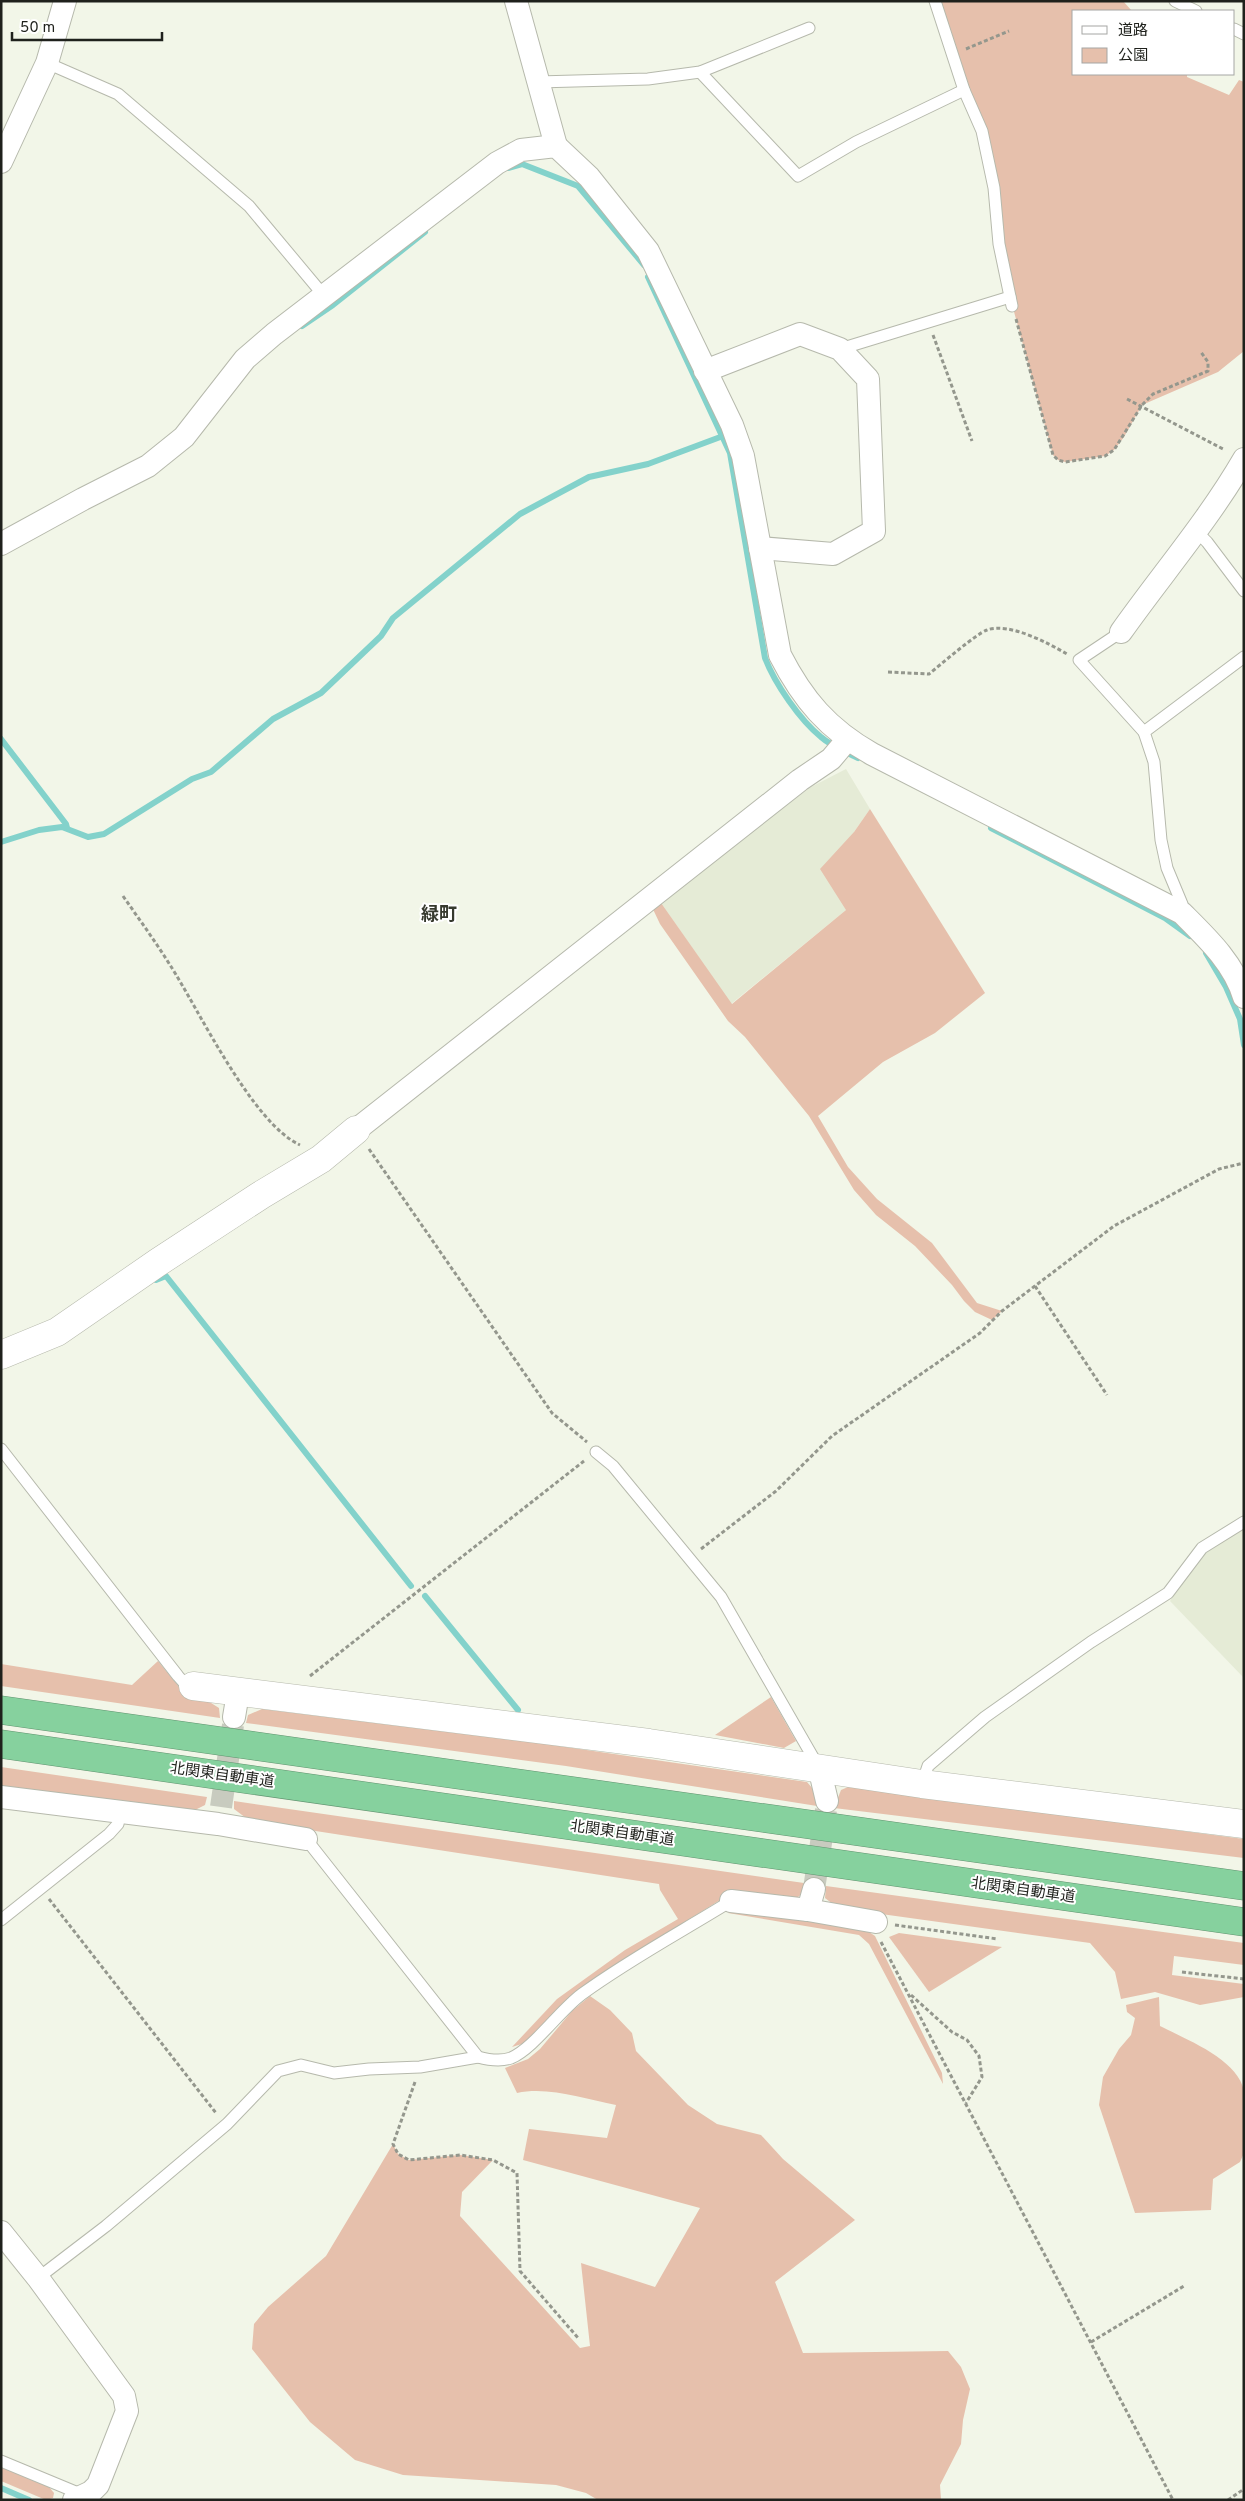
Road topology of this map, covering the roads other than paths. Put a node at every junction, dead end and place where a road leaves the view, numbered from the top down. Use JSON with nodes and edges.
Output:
{"nodes":[{"id":1,"x":66,"y":1,"type":"edge"},
{"id":2,"x":516,"y":1,"type":"edge"},
{"id":3,"x":935,"y":1,"type":"edge"},
{"id":4,"x":1175,"y":1,"type":"edge"},
{"id":5,"x":1194,"y":10,"type":"edge"},
{"id":6,"x":809,"y":28,"type":"dead end"},
{"id":7,"x":47,"y":63,"type":"junction"},
{"id":8,"x":700,"y":72,"type":"junction"},
{"id":9,"x":538,"y":82,"type":"junction"},
{"id":10,"x":964,"y":90,"type":"junction"},
{"id":11,"x":556,"y":146,"type":"junction"},
{"id":12,"x":3,"y":154,"type":"edge"},
{"id":13,"x":324,"y":297,"type":"junction"},
{"id":14,"x":840,"y":349,"type":"junction"},
{"id":15,"x":705,"y":371,"type":"junction"},
{"id":16,"x":1244,"y":460,"type":"edge"},
{"id":17,"x":1197,"y":532,"type":"junction"},
{"id":18,"x":1,"y":544,"type":"edge"},
{"id":19,"x":760,"y":548,"type":"junction"},
{"id":20,"x":1244,"y":591,"type":"edge"},
{"id":21,"x":1122,"y":632,"type":"joint"},
{"id":22,"x":1244,"y":657,"type":"edge"},
{"id":23,"x":1144,"y":732,"type":"junction"},
{"id":24,"x":847,"y":740,"type":"junction"},
{"id":25,"x":1182,"y":913,"type":"junction"},
{"id":26,"x":1244,"y":997,"type":"edge"},
{"id":27,"x":356,"y":1130,"type":"joint"},
{"id":28,"x":1,"y":1355,"type":"edge"},
{"id":29,"x":1,"y":1449,"type":"edge"},
{"id":30,"x":596,"y":1452,"type":"road end"},
{"id":31,"x":1244,"y":1522,"type":"edge"},
{"id":32,"x":193,"y":1686,"type":"joint"},
{"id":33,"x":1,"y":1710,"type":"edge"},
{"id":34,"x":1,"y":1744,"type":"edge"},
{"id":35,"x":819,"y":1767,"type":"junction"},
{"id":36,"x":922,"y":1784,"type":"junction"},
{"id":37,"x":1,"y":1797,"type":"edge"},
{"id":38,"x":827,"y":1801,"type":"tunnel mouth"},
{"id":39,"x":121,"y":1812,"type":"junction"},
{"id":40,"x":1244,"y":1824,"type":"edge"},
{"id":41,"x":306,"y":1839,"type":"joint"},
{"id":42,"x":1244,"y":1886,"type":"edge"},
{"id":43,"x":731,"y":1901,"type":"joint"},
{"id":44,"x":1,"y":1920,"type":"edge"},
{"id":45,"x":876,"y":1922,"type":"road end"},
{"id":46,"x":1244,"y":1922,"type":"edge"},
{"id":47,"x":478,"y":2058,"type":"junction"},
{"id":48,"x":1,"y":2232,"type":"edge"},
{"id":49,"x":38,"y":2278,"type":"junction"},
{"id":50,"x":1,"y":2462,"type":"edge"},
{"id":51,"x":84,"y":2498,"type":"edge"}],
"edges":[{"from":1,"to":7,"type":"street"},
{"from":2,"to":9,"type":"street"},
{"from":3,"to":10,"type":"lane"},
{"from":4,"to":5,"type":"lane"},
{"from":6,"to":8,"type":"lane"},
{"from":7,"to":12,"type":"street"},
{"from":7,"to":13,"type":"lane"},
{"from":8,"to":9,"type":"lane"},
{"from":8,"to":10,"type":"lane"},
{"from":9,"to":11,"type":"street"},
{"from":10,"to":14,"type":"lane"},
{"from":11,"to":13,"type":"street"},
{"from":11,"to":15,"type":"street"},
{"from":13,"to":18,"type":"street"},
{"from":14,"to":15,"type":"street"},
{"from":14,"to":19,"type":"street"},
{"from":15,"to":19,"type":"street"},
{"from":16,"to":17,"type":"street"},
{"from":17,"to":20,"type":"lane"},
{"from":17,"to":21,"type":"street"},
{"from":19,"to":24,"type":"street"},
{"from":21,"to":23,"type":"lane"},
{"from":22,"to":23,"type":"lane"},
{"from":23,"to":25,"type":"lane"},
{"from":24,"to":25,"type":"street"},
{"from":24,"to":27,"type":"street"},
{"from":25,"to":26,"type":"street"},
{"from":27,"to":28,"type":"street"},
{"from":29,"to":32,"type":"lane"},
{"from":30,"to":35,"type":"lane"},
{"from":31,"to":36,"type":"lane"},
{"from":32,"to":35,"type":"street"},
{"from":33,"to":42,"type":"highway"},
{"from":34,"to":46,"type":"highway","name":"北関東自動車道"},
{"from":35,"to":36,"type":"street"},
{"from":35,"to":38,"type":"street"},
{"from":36,"to":40,"type":"street"},
{"from":37,"to":39,"type":"street"},
{"from":39,"to":41,"type":"street"},
{"from":39,"to":44,"type":"lane"},
{"from":41,"to":47,"type":"lane"},
{"from":43,"to":45,"type":"street"},
{"from":43,"to":47,"type":"lane"},
{"from":47,"to":49,"type":"lane"},
{"from":48,"to":49,"type":"street"},
{"from":49,"to":51,"type":"street"},
{"from":50,"to":51,"type":"lane"}]}
